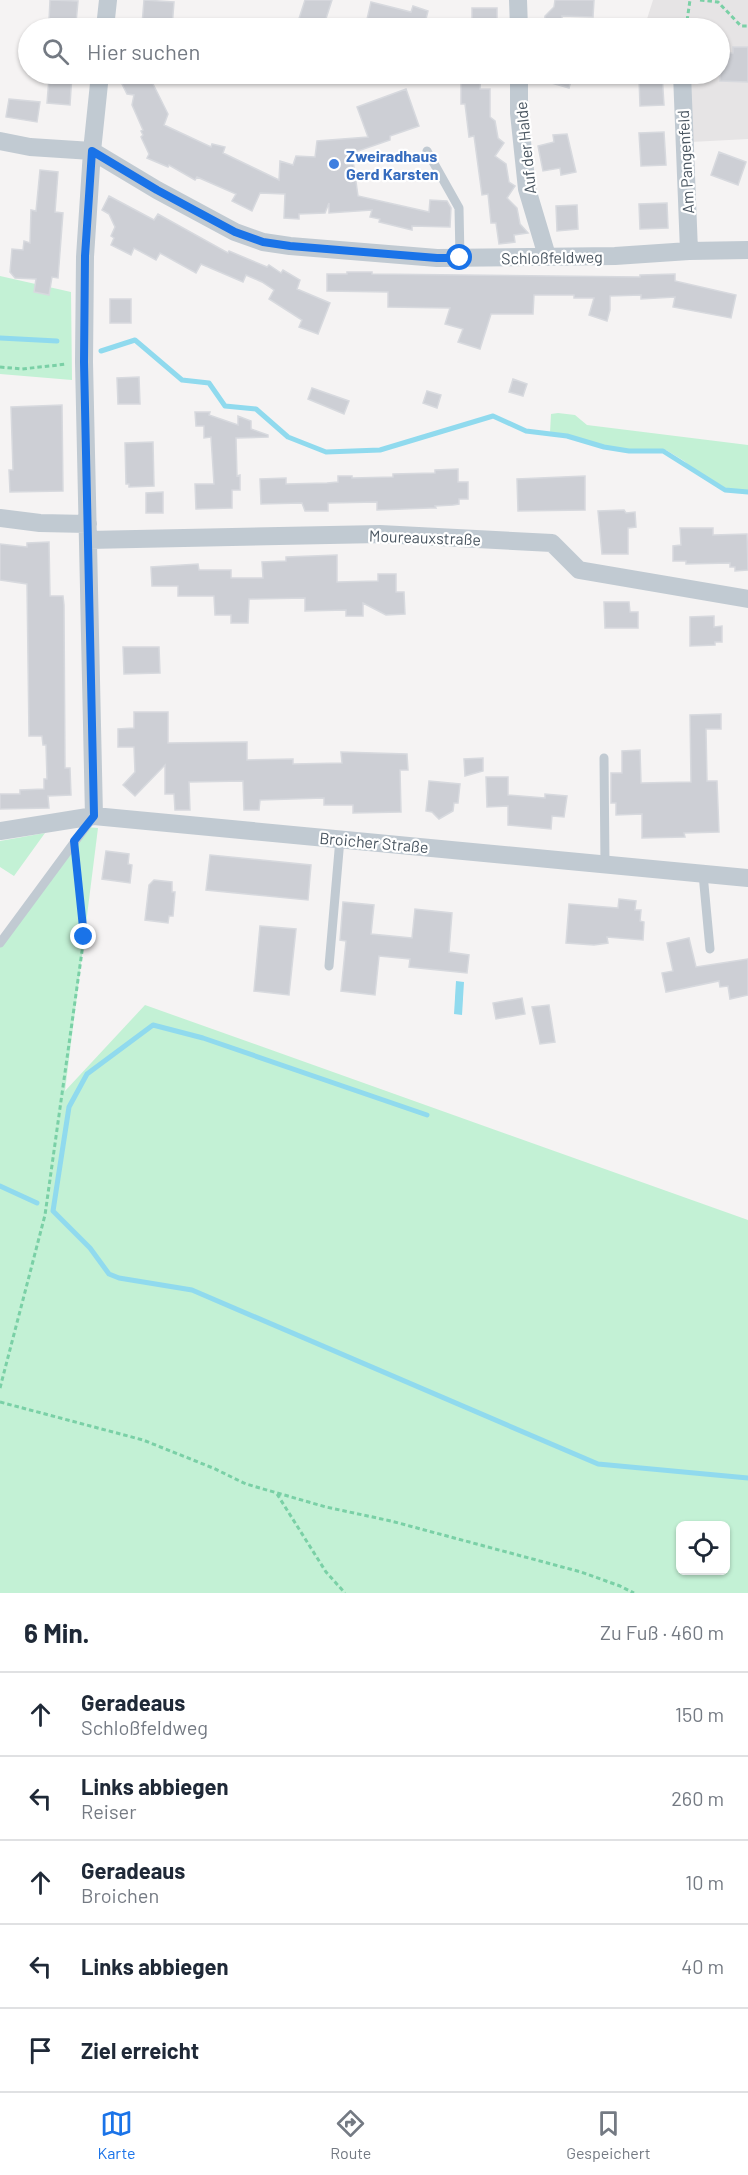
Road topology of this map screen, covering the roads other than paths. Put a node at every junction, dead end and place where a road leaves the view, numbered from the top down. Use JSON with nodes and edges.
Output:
{"nodes":[{"id":1,"x":108,"y":0,"type":"edge"},
{"id":2,"x":519,"y":0,"type":"edge"},
{"id":3,"x":106,"y":18,"type":"edge"},
{"id":4,"x":519,"y":18,"type":"edge"},
{"id":5,"x":99,"y":84,"type":"edge"},
{"id":6,"x":519,"y":84,"type":"edge"},
{"id":7,"x":682,"y":84,"type":"edge"},
{"id":8,"x":0,"y":141,"type":"edge"},
{"id":9,"x":92,"y":151,"type":"junction"},
{"id":10,"x":427,"y":151,"type":"dead end"},
{"id":11,"x":748,"y":250,"type":"edge"},
{"id":12,"x":689,"y":251,"type":"junction"},
{"id":13,"x":547,"y":256,"type":"junction"},
{"id":14,"x":460,"y":258,"type":"junction"},
{"id":15,"x":0,"y":518,"type":"edge"},
{"id":16,"x":88,"y":532,"type":"junction"},
{"id":17,"x":748,"y":599,"type":"edge"},
{"id":18,"x":604,"y":758,"type":"dead end"},
{"id":19,"x":94,"y":816,"type":"junction"},
{"id":20,"x":0,"y":831,"type":"edge"},
{"id":21,"x":340,"y":839,"type":"junction"},
{"id":22,"x":604,"y":864,"type":"junction"},
{"id":23,"x":703,"y":874,"type":"junction"},
{"id":24,"x":748,"y":878,"type":"edge"},
{"id":25,"x":0,"y":943,"type":"edge"},
{"id":26,"x":710,"y":949,"type":"dead end"},
{"id":27,"x":329,"y":966,"type":"dead end"}],
"edges":[{"from":1,"to":3,"type":"street"},
{"from":2,"to":4,"type":"street"},
{"from":5,"to":9,"type":"street"},
{"from":6,"to":13,"type":"street","name":"Auf der Halde"},
{"from":7,"to":12,"type":"street","name":"Am Pangenfeld"},
{"from":8,"to":9,"type":"street"},
{"from":9,"to":14,"type":"street","name":"Schloßfeldweg"},
{"from":9,"to":16,"type":"street"},
{"from":10,"to":14,"type":"lane"},
{"from":11,"to":12,"type":"street","name":"Schloßfeldweg"},
{"from":12,"to":13,"type":"street","name":"Schloßfeldweg"},
{"from":13,"to":14,"type":"street","name":"Schloßfeldweg"},
{"from":15,"to":16,"type":"street","name":"Moureauxstraße"},
{"from":16,"to":17,"type":"street","name":"Moureauxstraße"},
{"from":16,"to":19,"type":"street"},
{"from":18,"to":22,"type":"lane"},
{"from":19,"to":20,"type":"street","name":"Broicher Straße"},
{"from":19,"to":21,"type":"street","name":"Broicher Straße"},
{"from":19,"to":25,"type":"lane"},
{"from":21,"to":22,"type":"street","name":"Broicher Straße"},
{"from":21,"to":27,"type":"lane"},
{"from":22,"to":23,"type":"street","name":"Broicher Straße"},
{"from":23,"to":24,"type":"street","name":"Broicher Straße"},
{"from":23,"to":26,"type":"lane"}]}
